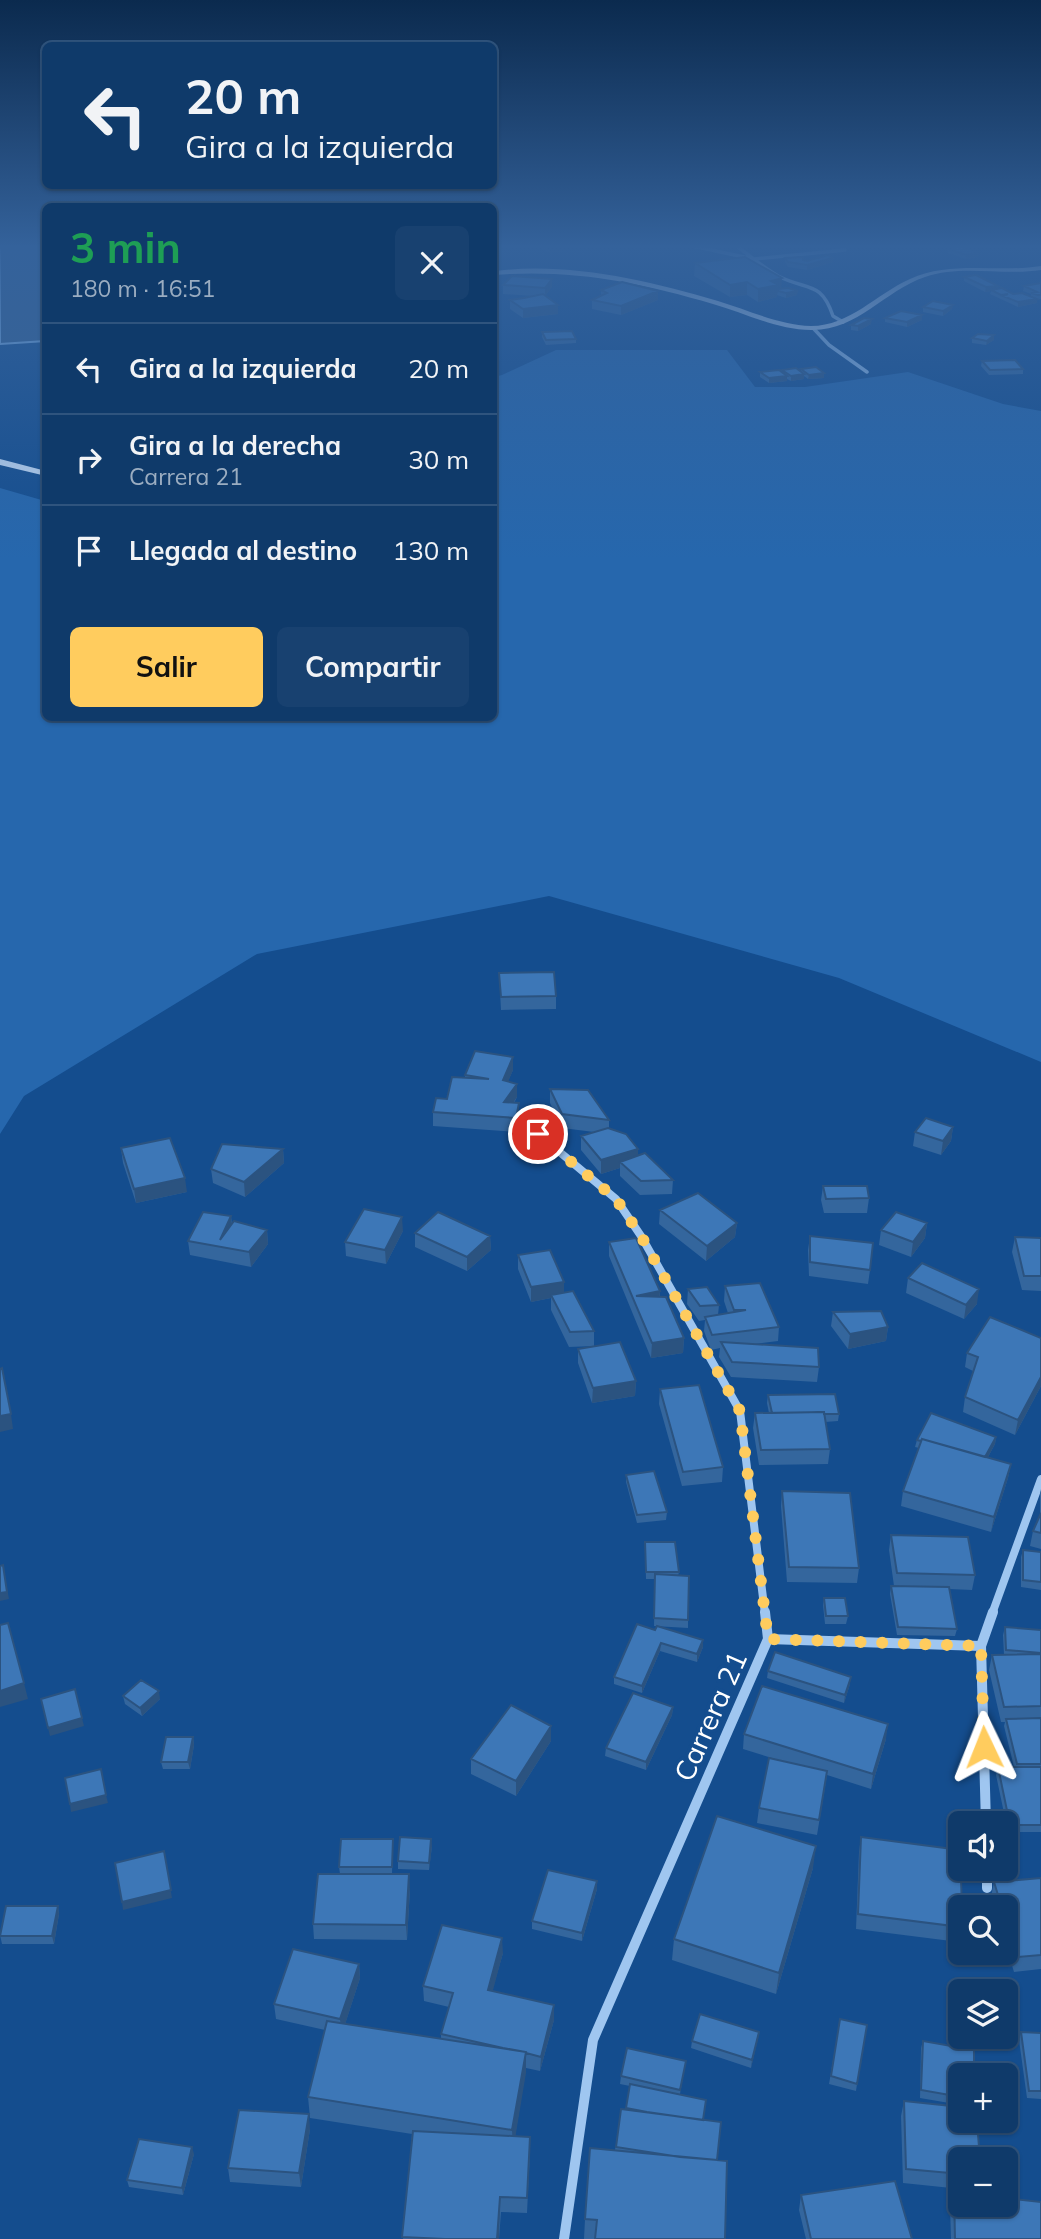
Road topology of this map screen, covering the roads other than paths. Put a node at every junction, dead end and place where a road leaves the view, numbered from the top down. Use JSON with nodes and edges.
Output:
{"nodes":[{"id":1,"x":837,"y":350,"type":"edge"},
{"id":2,"x":867,"y":372,"type":"dead end"},
{"id":3,"x":0,"y":462,"type":"edge"},
{"id":4,"x":42,"y":473,"type":"edge"},
{"id":5,"x":538,"y":1134,"type":"dead end"},
{"id":6,"x":1041,"y":1479,"type":"edge"},
{"id":7,"x":768,"y":1639,"type":"junction"},
{"id":8,"x":981,"y":1646,"type":"junction"},
{"id":9,"x":986,"y":1811,"type":"edge"},
{"id":10,"x":987,"y":1881,"type":"edge"},
{"id":11,"x":987,"y":1888,"type":"dead end"},
{"id":12,"x":564,"y":2239,"type":"edge"}],
"edges":[{"from":1,"to":2,"type":"street"},
{"from":3,"to":4,"type":"street"},
{"from":5,"to":7,"type":"street","name":"Carrera 21"},
{"from":6,"to":8,"type":"street"},
{"from":7,"to":8,"type":"street"},
{"from":7,"to":12,"type":"street","name":"Carrera 21"},
{"from":8,"to":9,"type":"street"},
{"from":10,"to":11,"type":"street"}]}
